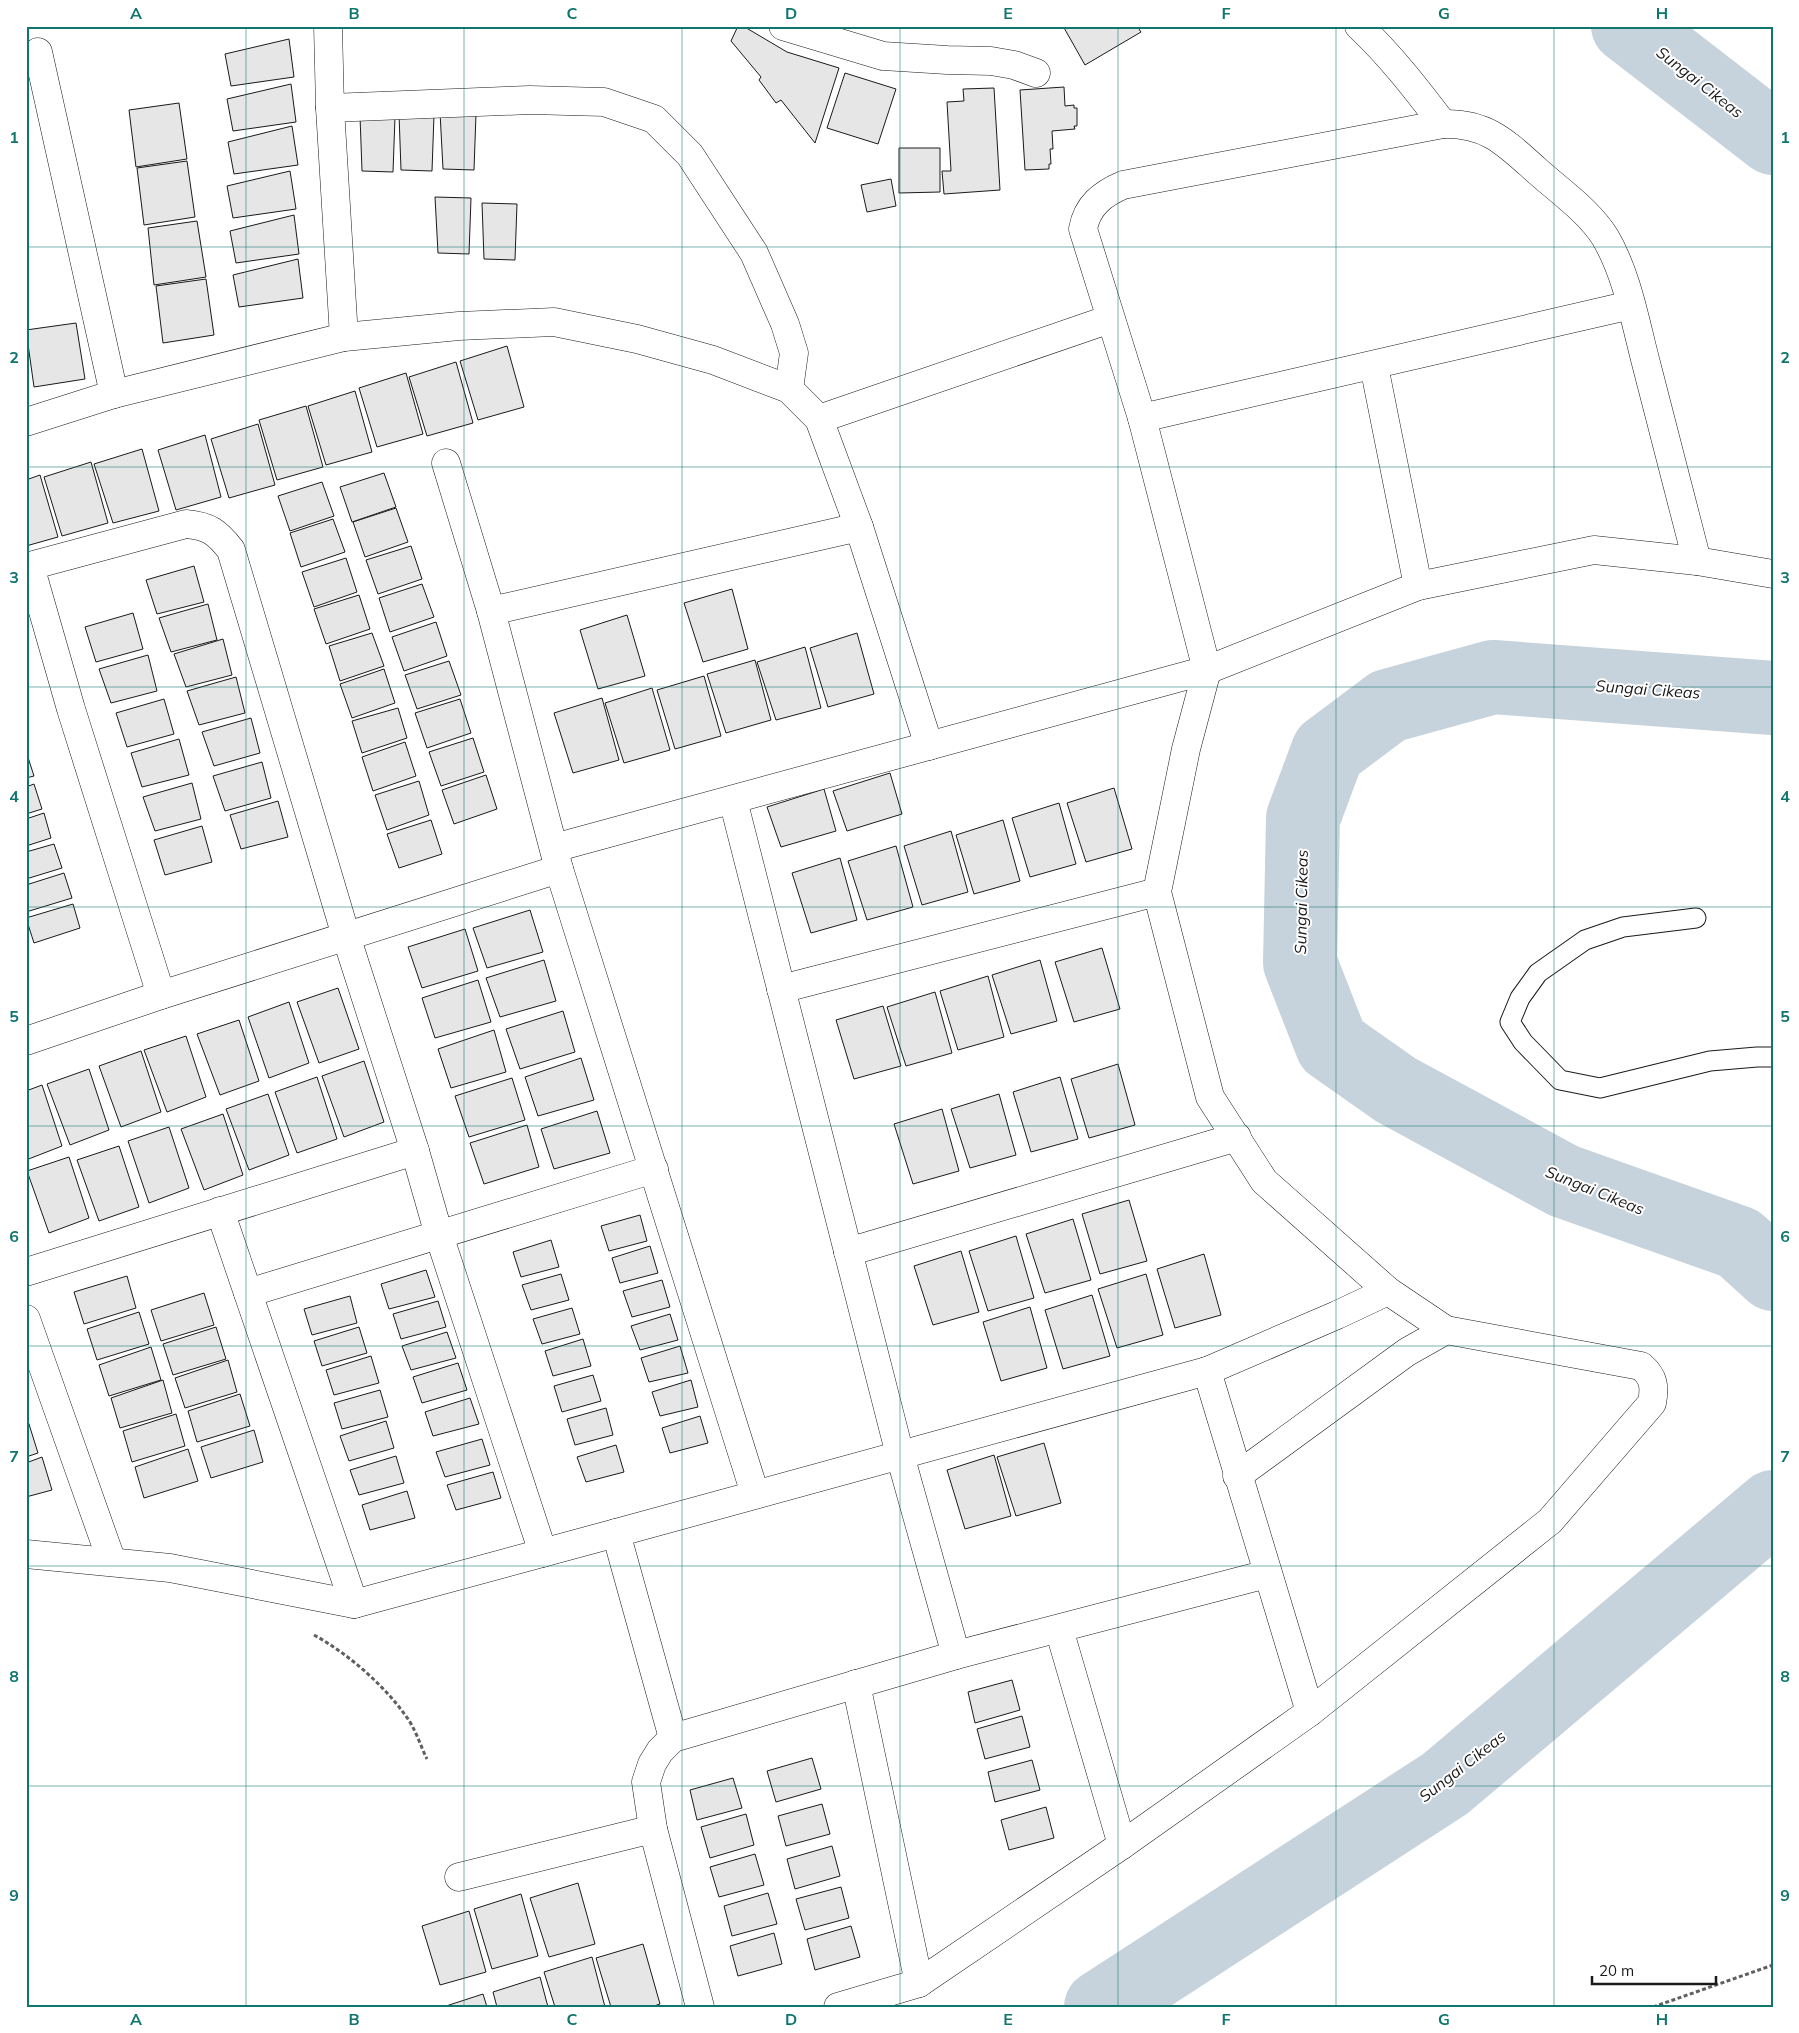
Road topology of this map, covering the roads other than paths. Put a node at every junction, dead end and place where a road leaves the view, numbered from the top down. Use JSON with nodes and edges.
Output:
{"nodes":[{"id":1,"x":328,"y":26,"type":"edge"},
{"id":2,"x":783,"y":26,"type":"edge"},
{"id":3,"x":1359,"y":26,"type":"edge"},
{"id":4,"x":38,"y":52,"type":"dead end"},
{"id":5,"x":1036,"y":73,"type":"dead end"},
{"id":6,"x":330,"y":108,"type":"junction"},
{"id":7,"x":1443,"y":124,"type":"junction"},
{"id":8,"x":1631,"y":305,"type":"junction"},
{"id":9,"x":1110,"y":319,"type":"junction"},
{"id":10,"x":344,"y":337,"type":"junction"},
{"id":11,"x":1374,"y":366,"type":"junction"},
{"id":12,"x":788,"y":389,"type":"junction"},
{"id":13,"x":114,"y":394,"type":"junction"},
{"id":14,"x":1142,"y":418,"type":"junction"},
{"id":15,"x":819,"y":419,"type":"junction"},
{"id":16,"x":26,"y":422,"type":"edge"},
{"id":17,"x":446,"y":463,"type":"dead end"},
{"id":18,"x":858,"y":528,"type":"junction"},
{"id":19,"x":1696,"y":561,"type":"junction"},
{"id":20,"x":28,"y":566,"type":"edge"},
{"id":21,"x":1773,"y":574,"type":"edge"},
{"id":22,"x":1418,"y":586,"type":"junction"},
{"id":23,"x":490,"y":612,"type":"junction"},
{"id":24,"x":1207,"y":670,"type":"junction"},
{"id":25,"x":929,"y":746,"type":"junction"},
{"id":26,"x":733,"y":800,"type":"junction"},
{"id":27,"x":556,"y":858,"type":"junction"},
{"id":28,"x":1157,"y":892,"type":"junction"},
{"id":29,"x":1696,"y":918,"type":"dead end"},
{"id":30,"x":346,"y":936,"type":"junction"},
{"id":31,"x":780,"y":989,"type":"junction"},
{"id":32,"x":161,"y":995,"type":"junction"},
{"id":33,"x":26,"y":1040,"type":"edge"},
{"id":34,"x":1773,"y":1057,"type":"edge"},
{"id":35,"x":1237,"y":1137,"type":"junction"},
{"id":36,"x":416,"y":1151,"type":"junction"},
{"id":37,"x":654,"y":1169,"type":"junction"},
{"id":38,"x":220,"y":1211,"type":"junction"},
{"id":39,"x":439,"y":1234,"type":"junction"},
{"id":40,"x":848,"y":1252,"type":"junction"},
{"id":41,"x":26,"y":1272,"type":"edge"},
{"id":42,"x":1388,"y":1291,"type":"junction"},
{"id":43,"x":248,"y":1293,"type":"junction"},
{"id":44,"x":26,"y":1319,"type":"edge"},
{"id":45,"x":1446,"y":1330,"type":"junction"},
{"id":46,"x":1207,"y":1371,"type":"junction"},
{"id":47,"x":900,"y":1455,"type":"junction"},
{"id":48,"x":1237,"y":1476,"type":"junction"},
{"id":49,"x":755,"y":1494,"type":"junction"},
{"id":50,"x":616,"y":1533,"type":"junction"},
{"id":51,"x":543,"y":1553,"type":"junction"},
{"id":52,"x":26,"y":1554,"type":"edge"},
{"id":53,"x":112,"y":1562,"type":"junction"},
{"id":54,"x":1268,"y":1574,"type":"junction"},
{"id":55,"x":354,"y":1604,"type":"junction"},
{"id":56,"x":1060,"y":1628,"type":"junction"},
{"id":57,"x":956,"y":1655,"type":"junction"},
{"id":58,"x":856,"y":1684,"type":"junction"},
{"id":59,"x":1310,"y":1712,"type":"junction"},
{"id":60,"x":673,"y":1738,"type":"junction"},
{"id":61,"x":653,"y":1828,"type":"junction"},
{"id":62,"x":1122,"y":1845,"type":"junction"},
{"id":63,"x":459,"y":1877,"type":"dead end"},
{"id":64,"x":919,"y":1983,"type":"junction"},
{"id":65,"x":700,"y":2007,"type":"edge"},
{"id":66,"x":838,"y":2007,"type":"edge"}],
"edges":[{"from":1,"to":6,"type":"street"},
{"from":2,"to":5,"type":"street"},
{"from":3,"to":7,"type":"street"},
{"from":4,"to":13,"type":"street"},
{"from":6,"to":10,"type":"street"},
{"from":6,"to":12,"type":"street"},
{"from":7,"to":8,"type":"street"},
{"from":7,"to":9,"type":"street"},
{"from":8,"to":11,"type":"street"},
{"from":8,"to":19,"type":"street"},
{"from":9,"to":14,"type":"street"},
{"from":9,"to":15,"type":"street"},
{"from":10,"to":12,"type":"street"},
{"from":10,"to":13,"type":"street"},
{"from":11,"to":14,"type":"street"},
{"from":11,"to":22,"type":"street"},
{"from":12,"to":15,"type":"street"},
{"from":13,"to":16,"type":"street"},
{"from":14,"to":24,"type":"street"},
{"from":15,"to":18,"type":"street"},
{"from":17,"to":23,"type":"street"},
{"from":18,"to":23,"type":"street"},
{"from":18,"to":25,"type":"street"},
{"from":19,"to":21,"type":"street"},
{"from":19,"to":22,"type":"street"},
{"from":20,"to":30,"type":"street"},
{"from":20,"to":32,"type":"street"},
{"from":22,"to":24,"type":"street"},
{"from":23,"to":27,"type":"street"},
{"from":24,"to":25,"type":"street"},
{"from":24,"to":28,"type":"street"},
{"from":25,"to":26,"type":"street"},
{"from":26,"to":27,"type":"street"},
{"from":26,"to":31,"type":"street"},
{"from":27,"to":30,"type":"street"},
{"from":27,"to":37,"type":"street"},
{"from":28,"to":31,"type":"street"},
{"from":28,"to":35,"type":"street"},
{"from":29,"to":34,"type":"lane"},
{"from":30,"to":32,"type":"street"},
{"from":30,"to":36,"type":"street"},
{"from":31,"to":40,"type":"street"},
{"from":32,"to":33,"type":"street"},
{"from":35,"to":40,"type":"street"},
{"from":35,"to":42,"type":"street"},
{"from":36,"to":38,"type":"street"},
{"from":36,"to":39,"type":"street"},
{"from":37,"to":39,"type":"street"},
{"from":37,"to":49,"type":"street"},
{"from":38,"to":41,"type":"street"},
{"from":38,"to":43,"type":"street"},
{"from":39,"to":43,"type":"street"},
{"from":39,"to":51,"type":"street"},
{"from":40,"to":47,"type":"street"},
{"from":42,"to":45,"type":"street"},
{"from":42,"to":46,"type":"street"},
{"from":43,"to":55,"type":"street"},
{"from":44,"to":53,"type":"street"},
{"from":45,"to":48,"type":"street"},
{"from":45,"to":59,"type":"street"},
{"from":46,"to":47,"type":"street"},
{"from":46,"to":48,"type":"street"},
{"from":47,"to":49,"type":"street"},
{"from":47,"to":57,"type":"street"},
{"from":48,"to":54,"type":"street"},
{"from":49,"to":50,"type":"street"},
{"from":50,"to":51,"type":"street"},
{"from":50,"to":60,"type":"street"},
{"from":51,"to":55,"type":"street"},
{"from":52,"to":53,"type":"street"},
{"from":53,"to":55,"type":"street"},
{"from":54,"to":56,"type":"street"},
{"from":54,"to":59,"type":"street"},
{"from":56,"to":57,"type":"street"},
{"from":56,"to":62,"type":"street"},
{"from":57,"to":58,"type":"street"},
{"from":58,"to":60,"type":"street"},
{"from":58,"to":64,"type":"street"},
{"from":59,"to":62,"type":"street"},
{"from":60,"to":61,"type":"street"},
{"from":61,"to":63,"type":"street"},
{"from":61,"to":65,"type":"street"},
{"from":62,"to":64,"type":"street"},
{"from":64,"to":66,"type":"street"}]}
